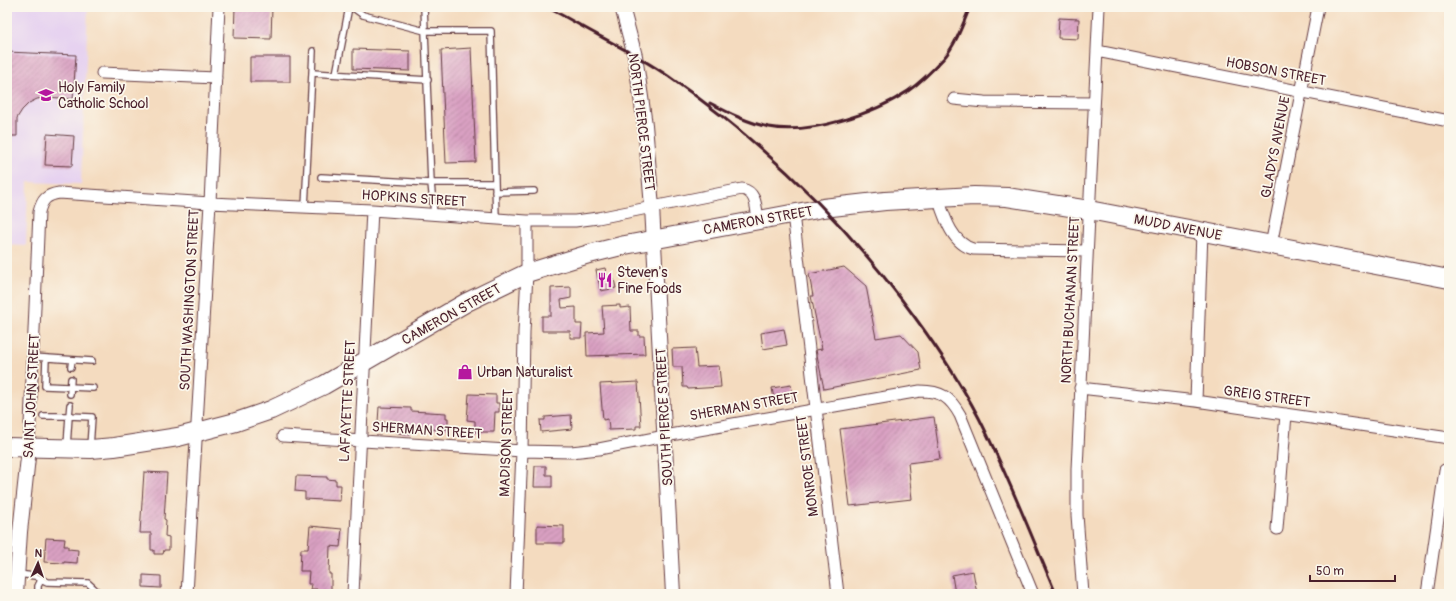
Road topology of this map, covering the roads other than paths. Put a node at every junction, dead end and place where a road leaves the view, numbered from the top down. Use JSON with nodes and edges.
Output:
{"nodes":[{"id":1,"x":219,"y":7,"type":"edge"},
{"id":2,"x":349,"y":7,"type":"edge"},
{"id":3,"x":352,"y":7,"type":"edge"},
{"id":4,"x":424,"y":7,"type":"edge"},
{"id":5,"x":447,"y":7,"type":"edge"},
{"id":6,"x":622,"y":7,"type":"edge"},
{"id":7,"x":1099,"y":7,"type":"edge"},
{"id":8,"x":1318,"y":7,"type":"edge"},
{"id":9,"x":456,"y":8,"type":"dead end"},
{"id":10,"x":425,"y":31,"type":"junction"},
{"id":11,"x":313,"y":51,"type":"dead end"},
{"id":12,"x":1097,"y":52,"type":"junction"},
{"id":13,"x":102,"y":73,"type":"dead end"},
{"id":14,"x":312,"y":73,"type":"junction"},
{"id":15,"x":336,"y":74,"type":"junction"},
{"id":16,"x":216,"y":78,"type":"junction"},
{"id":17,"x":428,"y":80,"type":"junction"},
{"id":18,"x":1301,"y":92,"type":"junction"},
{"id":19,"x":954,"y":99,"type":"dead end"},
{"id":20,"x":1094,"y":103,"type":"junction"},
{"id":21,"x":1449,"y":121,"type":"edge"},
{"id":22,"x":321,"y":177,"type":"dead end"},
{"id":23,"x":431,"y":183,"type":"junction"},
{"id":24,"x":495,"y":183,"type":"junction"},
{"id":25,"x":534,"y":191,"type":"dead end"},
{"id":26,"x":495,"y":192,"type":"junction"},
{"id":27,"x":938,"y":198,"type":"junction"},
{"id":28,"x":44,"y":199,"type":"joint"},
{"id":29,"x":906,"y":200,"type":"joint"},
{"id":30,"x":210,"y":203,"type":"junction"},
{"id":31,"x":652,"y":206,"type":"junction"},
{"id":32,"x":305,"y":207,"type":"junction"},
{"id":33,"x":372,"y":210,"type":"junction"},
{"id":34,"x":1089,"y":210,"type":"junction"},
{"id":35,"x":434,"y":214,"type":"junction"},
{"id":36,"x":792,"y":214,"type":"junction"},
{"id":37,"x":496,"y":219,"type":"junction"},
{"id":38,"x":527,"y":221,"type":"junction"},
{"id":39,"x":758,"y":221,"type":"junction"},
{"id":40,"x":1202,"y":232,"type":"junction"},
{"id":41,"x":654,"y":239,"type":"junction"},
{"id":42,"x":1271,"y":245,"type":"junction"},
{"id":43,"x":1086,"y":251,"type":"junction"},
{"id":44,"x":527,"y":273,"type":"junction"},
{"id":45,"x":1449,"y":279,"type":"edge"},
{"id":46,"x":33,"y":357,"type":"junction"},
{"id":47,"x":46,"y":358,"type":"junction"},
{"id":48,"x":72,"y":360,"type":"junction"},
{"id":49,"x":92,"y":361,"type":"dead end"},
{"id":50,"x":364,"y":363,"type":"junction"},
{"id":51,"x":71,"y":366,"type":"dead end"},
{"id":52,"x":71,"y":379,"type":"dead end"},
{"id":53,"x":70,"y":387,"type":"junction"},
{"id":54,"x":93,"y":388,"type":"dead end"},
{"id":55,"x":1080,"y":388,"type":"junction"},
{"id":56,"x":70,"y":394,"type":"dead end"},
{"id":57,"x":1196,"y":401,"type":"junction"},
{"id":58,"x":70,"y":405,"type":"dead end"},
{"id":59,"x":815,"y":409,"type":"junction"},
{"id":60,"x":1286,"y":414,"type":"junction"},
{"id":61,"x":43,"y":416,"type":"dead end"},
{"id":62,"x":69,"y":416,"type":"junction"},
{"id":63,"x":197,"y":432,"type":"junction"},
{"id":64,"x":283,"y":436,"type":"dead end"},
{"id":65,"x":665,"y":436,"type":"junction"},
{"id":66,"x":1449,"y":438,"type":"edge"},
{"id":67,"x":360,"y":440,"type":"junction"},
{"id":68,"x":7,"y":447,"type":"edge"},
{"id":69,"x":29,"y":448,"type":"junction"},
{"id":70,"x":66,"y":449,"type":"junction"},
{"id":71,"x":90,"y":449,"type":"junction"},
{"id":72,"x":522,"y":451,"type":"junction"},
{"id":73,"x":1445,"y":470,"type":"dead end"},
{"id":74,"x":1277,"y":529,"type":"dead end"},
{"id":75,"x":17,"y":574,"type":"junction"},
{"id":76,"x":40,"y":580,"type":"junction"},
{"id":77,"x":16,"y":594,"type":"edge"},
{"id":78,"x":38,"y":594,"type":"edge"},
{"id":79,"x":100,"y":594,"type":"edge"},
{"id":80,"x":187,"y":594,"type":"edge"},
{"id":81,"x":353,"y":594,"type":"edge"},
{"id":82,"x":516,"y":594,"type":"edge"},
{"id":83,"x":673,"y":594,"type":"edge"},
{"id":84,"x":838,"y":594,"type":"edge"},
{"id":85,"x":1033,"y":594,"type":"edge"},
{"id":86,"x":1083,"y":594,"type":"edge"},
{"id":87,"x":1427,"y":594,"type":"edge"}],
"edges":[{"from":1,"to":16,"type":"street","name":"SOUTH WASHINGTON STREET"},
{"from":2,"to":15,"type":"lane"},
{"from":3,"to":10,"type":"lane"},
{"from":4,"to":10,"type":"lane"},
{"from":5,"to":9,"type":"lane"},
{"from":6,"to":31,"type":"street","name":"NORTH PIERCE STREET"},
{"from":7,"to":12,"type":"street","name":"NORTH BUCHANAN STREET"},
{"from":8,"to":18,"type":"street","name":"GLADYS AVENUE"},
{"from":10,"to":17,"type":"lane"},
{"from":10,"to":24,"type":"lane"},
{"from":11,"to":14,"type":"lane"},
{"from":12,"to":18,"type":"street","name":"HOBSON STREET"},
{"from":12,"to":20,"type":"street","name":"NORTH BUCHANAN STREET"},
{"from":13,"to":16,"type":"street"},
{"from":14,"to":15,"type":"lane"},
{"from":14,"to":32,"type":"lane"},
{"from":15,"to":17,"type":"lane"},
{"from":16,"to":30,"type":"street","name":"SOUTH WASHINGTON STREET"},
{"from":17,"to":23,"type":"lane"},
{"from":18,"to":21,"type":"street","name":"HOBSON STREET"},
{"from":18,"to":42,"type":"street","name":"GLADYS AVENUE"},
{"from":19,"to":20,"type":"street"},
{"from":20,"to":34,"type":"street","name":"NORTH BUCHANAN STREET"},
{"from":22,"to":23,"type":"lane"},
{"from":23,"to":24,"type":"lane"},
{"from":23,"to":35,"type":"lane"},
{"from":24,"to":26,"type":"lane"},
{"from":25,"to":26,"type":"lane"},
{"from":26,"to":37,"type":"lane"},
{"from":27,"to":29,"type":"main road","name":"MUDD AVENUE"},
{"from":27,"to":34,"type":"main road","name":"MUDD AVENUE"},
{"from":27,"to":43,"type":"street"},
{"from":28,"to":30,"type":"street","name":"HOPKINS STREET"},
{"from":28,"to":46,"type":"street","name":"SAINT JOHN STREET"},
{"from":29,"to":36,"type":"main road","name":"CAMERON STREET"},
{"from":30,"to":32,"type":"street","name":"HOPKINS STREET"},
{"from":30,"to":63,"type":"street","name":"SOUTH WASHINGTON STREET"},
{"from":31,"to":38,"type":"street","name":"HOPKINS STREET"},
{"from":31,"to":39,"type":"street","name":"HOPKINS STREET"},
{"from":31,"to":41,"type":"street","name":"NORTH PIERCE STREET"},
{"from":32,"to":33,"type":"street","name":"HOPKINS STREET"},
{"from":33,"to":35,"type":"street","name":"HOPKINS STREET"},
{"from":33,"to":50,"type":"street","name":"LAFAYETTE STREET"},
{"from":34,"to":40,"type":"main road","name":"MUDD AVENUE"},
{"from":34,"to":43,"type":"street","name":"NORTH BUCHANAN STREET"},
{"from":35,"to":37,"type":"street","name":"HOPKINS STREET"},
{"from":36,"to":39,"type":"main road","name":"CAMERON STREET"},
{"from":36,"to":59,"type":"street","name":"MONROE STREET"},
{"from":37,"to":38,"type":"street","name":"HOPKINS STREET"},
{"from":38,"to":44,"type":"street","name":"MADISON STREET"},
{"from":39,"to":41,"type":"main road","name":"CAMERON STREET"},
{"from":40,"to":42,"type":"main road","name":"MUDD AVENUE"},
{"from":40,"to":57,"type":"street"},
{"from":41,"to":44,"type":"main road","name":"CAMERON STREET"},
{"from":41,"to":65,"type":"street","name":"SOUTH PIERCE STREET"},
{"from":42,"to":45,"type":"main road","name":"MUDD AVENUE"},
{"from":43,"to":55,"type":"street","name":"NORTH BUCHANAN STREET"},
{"from":44,"to":50,"type":"main road","name":"CAMERON STREET"},
{"from":44,"to":72,"type":"street","name":"MADISON STREET"},
{"from":46,"to":47,"type":"lane"},
{"from":46,"to":69,"type":"street","name":"SAINT JOHN STREET"},
{"from":47,"to":48,"type":"lane"},
{"from":47,"to":53,"type":"lane"},
{"from":48,"to":49,"type":"lane"},
{"from":48,"to":51,"type":"lane"},
{"from":50,"to":63,"type":"main road","name":"CAMERON STREET"},
{"from":50,"to":67,"type":"street","name":"LAFAYETTE STREET"},
{"from":52,"to":53,"type":"lane"},
{"from":53,"to":54,"type":"lane"},
{"from":53,"to":56,"type":"lane"},
{"from":55,"to":57,"type":"street","name":"GREIG STREET"},
{"from":55,"to":86,"type":"street","name":"NORTH BUCHANAN STREET"},
{"from":57,"to":60,"type":"street","name":"GREIG STREET"},
{"from":58,"to":62,"type":"lane"},
{"from":59,"to":65,"type":"street","name":"SHERMAN STREET"},
{"from":59,"to":84,"type":"street","name":"MONROE STREET"},
{"from":59,"to":85,"type":"street","name":"SHERMAN STREET"},
{"from":60,"to":66,"type":"street","name":"GREIG STREET"},
{"from":60,"to":74,"type":"street"},
{"from":61,"to":62,"type":"lane"},
{"from":62,"to":70,"type":"lane"},
{"from":62,"to":71,"type":"lane"},
{"from":63,"to":71,"type":"main road","name":"CAMERON STREET"},
{"from":63,"to":80,"type":"street","name":"SOUTH WASHINGTON STREET"},
{"from":64,"to":67,"type":"street","name":"SHERMAN STREET"},
{"from":65,"to":72,"type":"street","name":"SHERMAN STREET"},
{"from":65,"to":83,"type":"street","name":"SOUTH PIERCE STREET"},
{"from":67,"to":72,"type":"street","name":"SHERMAN STREET"},
{"from":67,"to":81,"type":"street","name":"LAFAYETTE STREET"},
{"from":68,"to":69,"type":"main road","name":"CAMERON STREET"},
{"from":69,"to":70,"type":"main road","name":"CAMERON STREET"},
{"from":69,"to":75,"type":"street","name":"SAINT JOHN STREET"},
{"from":70,"to":71,"type":"main road","name":"CAMERON STREET"},
{"from":72,"to":82,"type":"street","name":"MADISON STREET"},
{"from":73,"to":87,"type":"street"},
{"from":75,"to":76,"type":"lane"},
{"from":75,"to":77,"type":"street","name":"SAINT JOHN STREET"},
{"from":76,"to":78,"type":"lane"},
{"from":76,"to":79,"type":"lane"}]}
